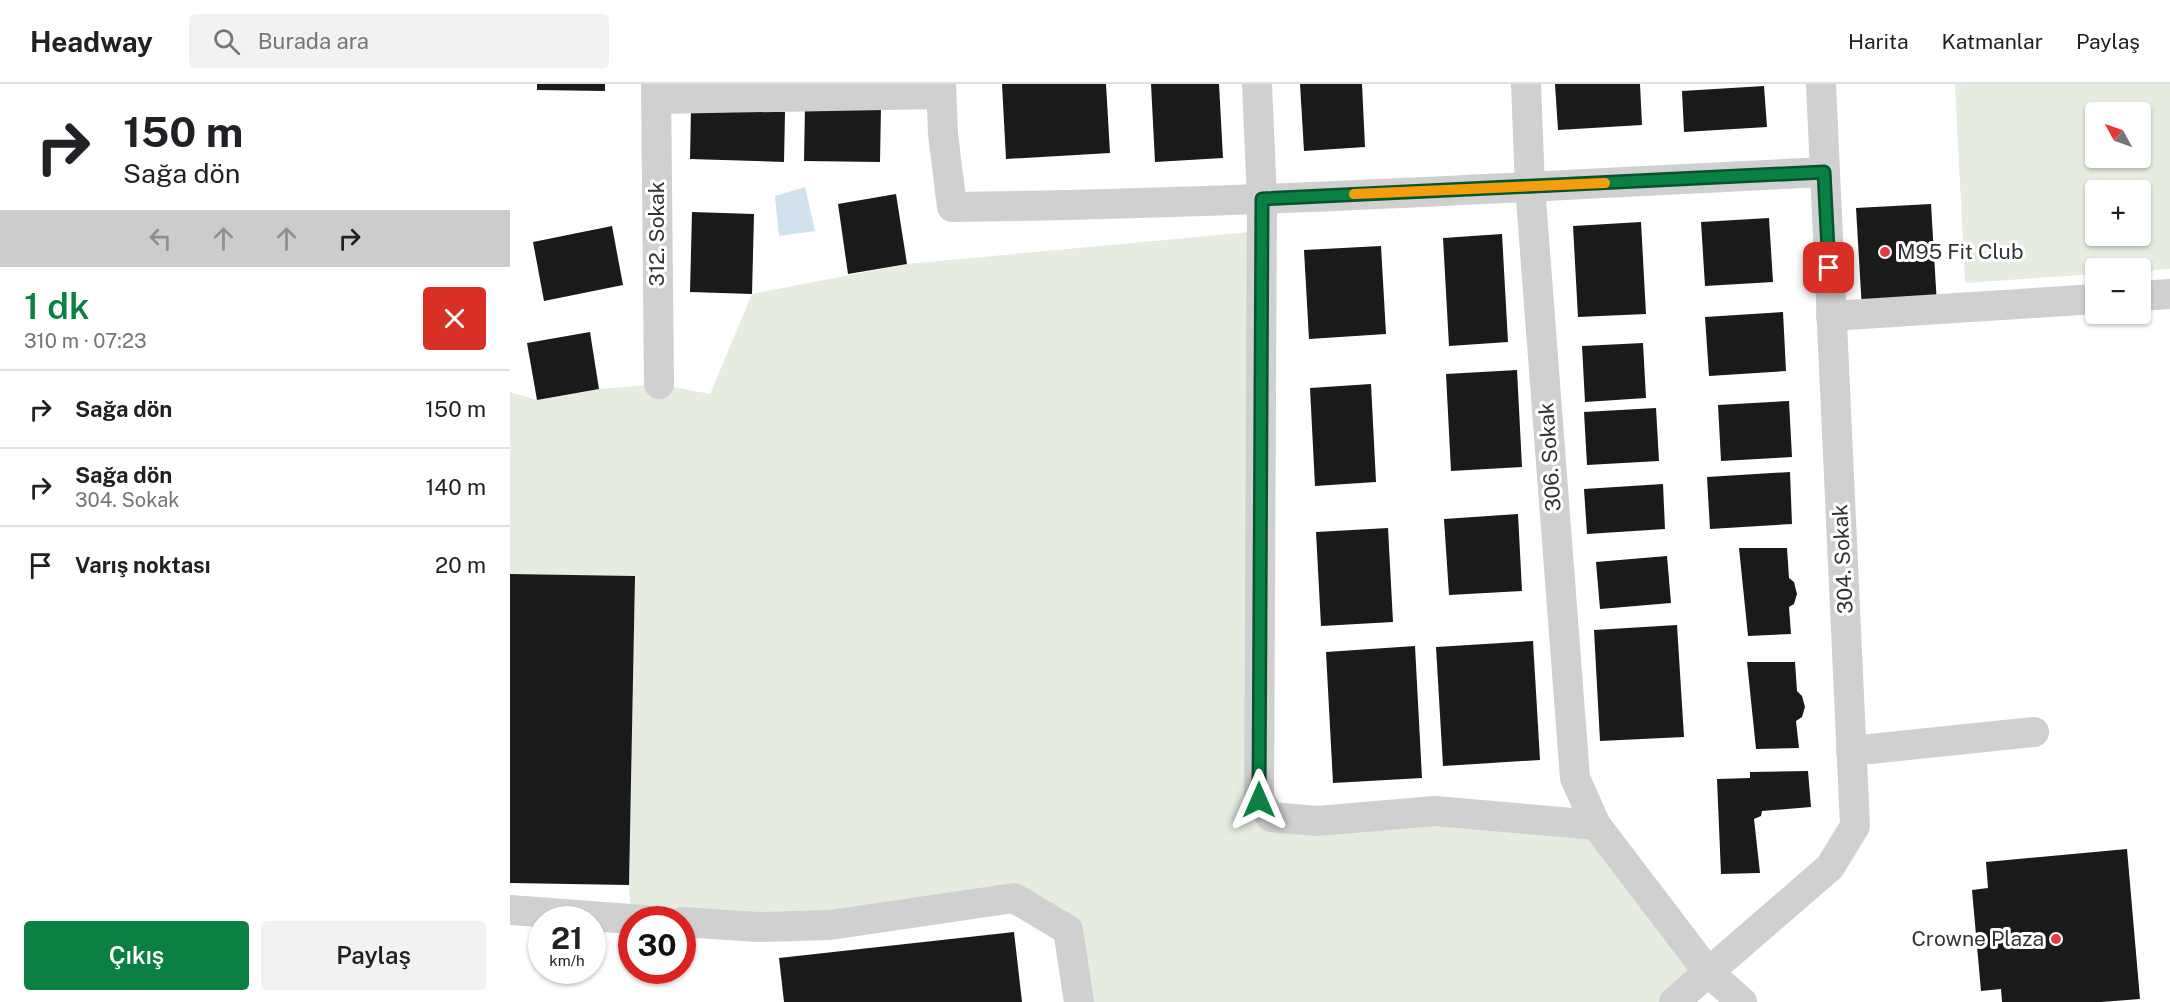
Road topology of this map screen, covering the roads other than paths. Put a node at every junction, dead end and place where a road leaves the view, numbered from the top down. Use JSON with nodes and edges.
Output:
{"nodes":[{"id":1,"x":1257,"y":84,"type":"edge"},
{"id":2,"x":1526,"y":84,"type":"edge"},
{"id":3,"x":1821,"y":84,"type":"edge"},
{"id":4,"x":941,"y":89,"type":"edge"},
{"id":5,"x":656,"y":91,"type":"edge"},
{"id":6,"x":1824,"y":172,"type":"junction"},
{"id":7,"x":1530,"y":186,"type":"junction"},
{"id":8,"x":1262,"y":199,"type":"junction"},
{"id":9,"x":2170,"y":294,"type":"edge"},
{"id":10,"x":2151,"y":295,"type":"edge"},
{"id":11,"x":2085,"y":300,"type":"edge"},
{"id":12,"x":1831,"y":316,"type":"junction"},
{"id":13,"x":659,"y":384,"type":"dead end"},
{"id":14,"x":2034,"y":732,"type":"dead end"},
{"id":15,"x":1851,"y":751,"type":"junction"},
{"id":16,"x":1596,"y":825,"type":"junction"},
{"id":17,"x":510,"y":910,"type":"edge"},
{"id":18,"x":618,"y":918,"type":"edge"},
{"id":19,"x":696,"y":923,"type":"edge"},
{"id":20,"x":1708,"y":972,"type":"junction"},
{"id":21,"x":1079,"y":1002,"type":"edge"},
{"id":22,"x":1674,"y":1002,"type":"edge"},
{"id":23,"x":1742,"y":1002,"type":"edge"}],
"edges":[{"from":1,"to":8,"type":"street"},
{"from":2,"to":7,"type":"street","name":"306. Sokak"},
{"from":3,"to":6,"type":"street","name":"304. Sokak"},
{"from":4,"to":5,"type":"street"},
{"from":4,"to":8,"type":"street"},
{"from":5,"to":13,"type":"street","name":"312. Sokak"},
{"from":6,"to":7,"type":"street"},
{"from":6,"to":12,"type":"street","name":"304. Sokak"},
{"from":7,"to":8,"type":"street"},
{"from":7,"to":16,"type":"street","name":"306. Sokak"},
{"from":8,"to":16,"type":"street"},
{"from":9,"to":10,"type":"street"},
{"from":11,"to":12,"type":"street"},
{"from":12,"to":15,"type":"street","name":"304. Sokak"},
{"from":14,"to":15,"type":"street"},
{"from":15,"to":20,"type":"street","name":"304. Sokak"},
{"from":16,"to":20,"type":"street","name":"306. Sokak"},
{"from":17,"to":18,"type":"street"},
{"from":19,"to":21,"type":"street"},
{"from":20,"to":22,"type":"street","name":"304. Sokak"},
{"from":20,"to":23,"type":"street","name":"306. Sokak"}]}
